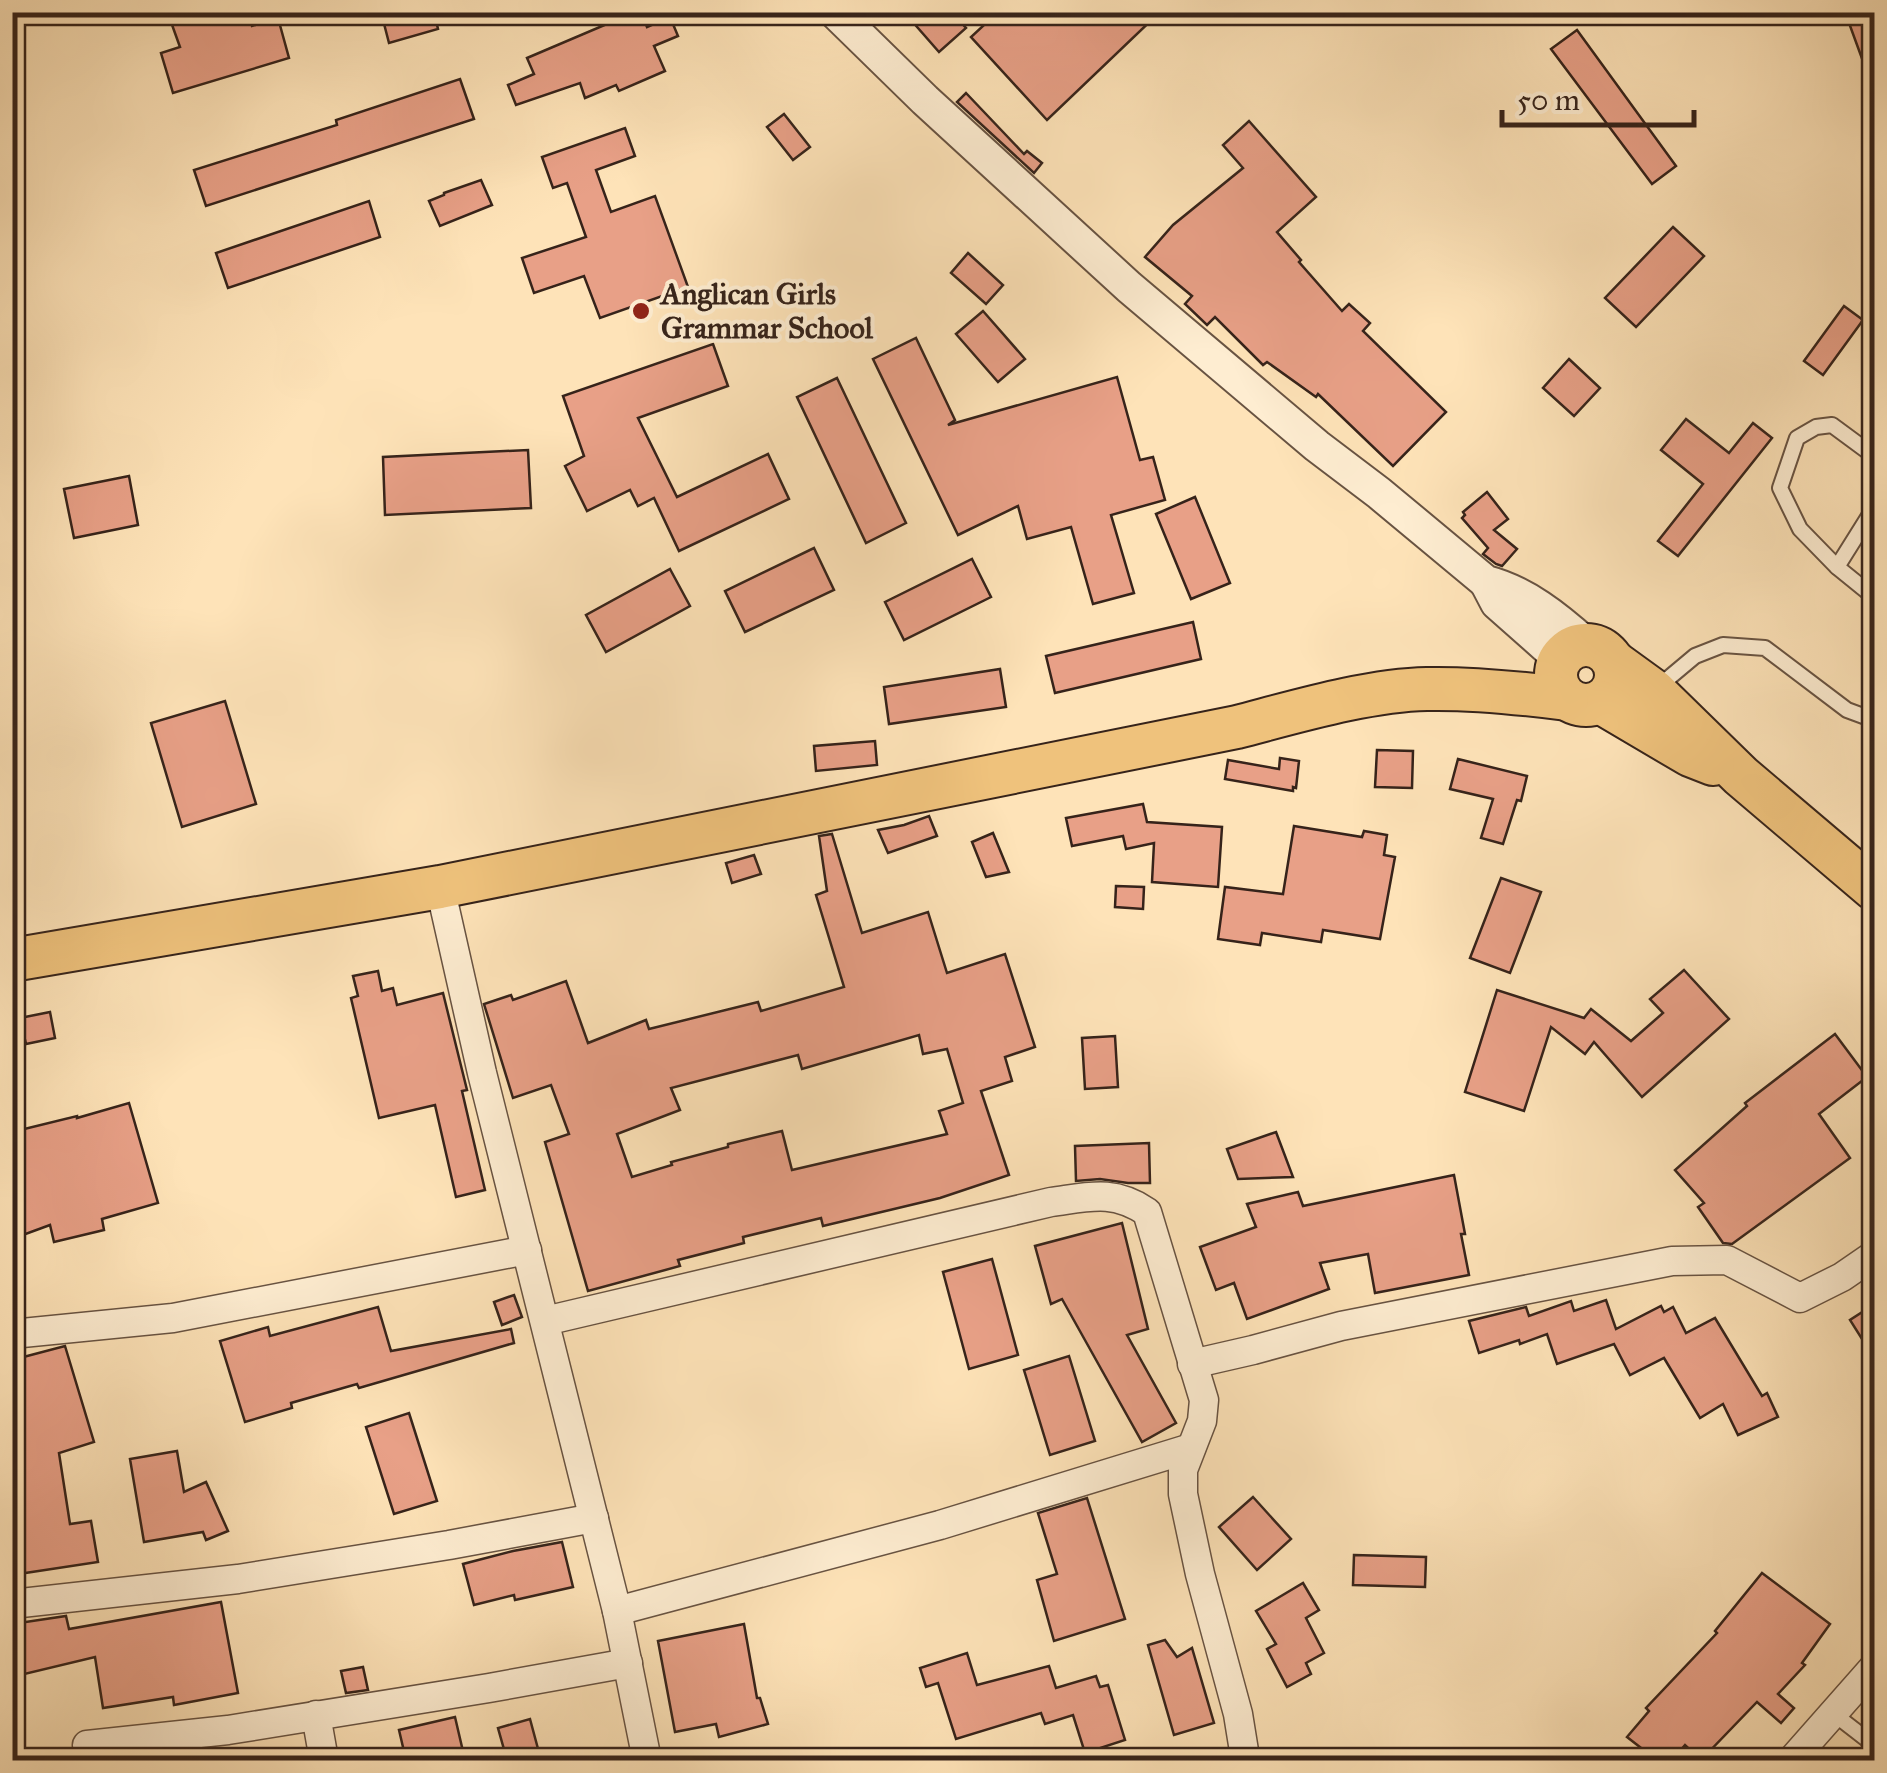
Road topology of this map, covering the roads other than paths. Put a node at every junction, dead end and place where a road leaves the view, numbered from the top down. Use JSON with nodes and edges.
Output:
{"nodes":[{"id":1,"x":835,"y":12,"type":"edge"},
{"id":2,"x":1874,"y":456,"type":"edge"},
{"id":3,"x":1874,"y":508,"type":"edge"},
{"id":4,"x":1837,"y":568,"type":"junction"},
{"id":5,"x":1874,"y":597,"type":"edge"},
{"id":6,"x":1580,"y":672,"type":"junction"},
{"id":7,"x":1654,"y":690,"type":"junction"},
{"id":8,"x":1874,"y":720,"type":"edge"},
{"id":9,"x":1741,"y":776,"type":"junction"},
{"id":10,"x":440,"y":887,"type":"junction"},
{"id":11,"x":1874,"y":889,"type":"edge"},
{"id":12,"x":12,"y":960,"type":"edge"},
{"id":13,"x":527,"y":1250,"type":"junction"},
{"id":14,"x":1874,"y":1255,"type":"edge"},
{"id":15,"x":545,"y":1321,"type":"junction"},
{"id":16,"x":12,"y":1334,"type":"edge"},
{"id":17,"x":1192,"y":1364,"type":"junction"},
{"id":18,"x":1191,"y":1448,"type":"junction"},
{"id":19,"x":594,"y":1518,"type":"junction"},
{"id":20,"x":12,"y":1604,"type":"edge"},
{"id":21,"x":617,"y":1611,"type":"junction"},
{"id":22,"x":628,"y":1663,"type":"junction"},
{"id":23,"x":1874,"y":1667,"type":"edge"},
{"id":24,"x":1834,"y":1714,"type":"junction"},
{"id":25,"x":316,"y":1715,"type":"junction"},
{"id":26,"x":87,"y":1745,"type":"dead end"},
{"id":27,"x":1874,"y":1745,"type":"edge"},
{"id":28,"x":324,"y":1760,"type":"edge"},
{"id":29,"x":647,"y":1760,"type":"edge"},
{"id":30,"x":1242,"y":1760,"type":"edge"},
{"id":31,"x":1792,"y":1760,"type":"edge"}],
"edges":[{"from":1,"to":6,"type":"street"},
{"from":2,"to":4,"type":"lane"},
{"from":3,"to":4,"type":"lane"},
{"from":4,"to":5,"type":"lane"},
{"from":6,"to":7,"type":"main road"},
{"from":6,"to":9,"type":"main road"},
{"from":6,"to":10,"type":"main road"},
{"from":7,"to":8,"type":"lane"},
{"from":7,"to":9,"type":"main road"},
{"from":9,"to":11,"type":"main road"},
{"from":10,"to":12,"type":"main road"},
{"from":10,"to":13,"type":"street"},
{"from":13,"to":15,"type":"street"},
{"from":13,"to":16,"type":"street"},
{"from":14,"to":17,"type":"street"},
{"from":15,"to":17,"type":"street"},
{"from":15,"to":19,"type":"street"},
{"from":17,"to":18,"type":"street"},
{"from":18,"to":21,"type":"street"},
{"from":18,"to":30,"type":"street"},
{"from":19,"to":20,"type":"street"},
{"from":19,"to":21,"type":"street"},
{"from":21,"to":22,"type":"street"},
{"from":22,"to":25,"type":"street"},
{"from":22,"to":29,"type":"street"},
{"from":23,"to":24,"type":"street"},
{"from":24,"to":27,"type":"lane"},
{"from":24,"to":31,"type":"street"},
{"from":25,"to":26,"type":"street"},
{"from":25,"to":28,"type":"street"}]}
